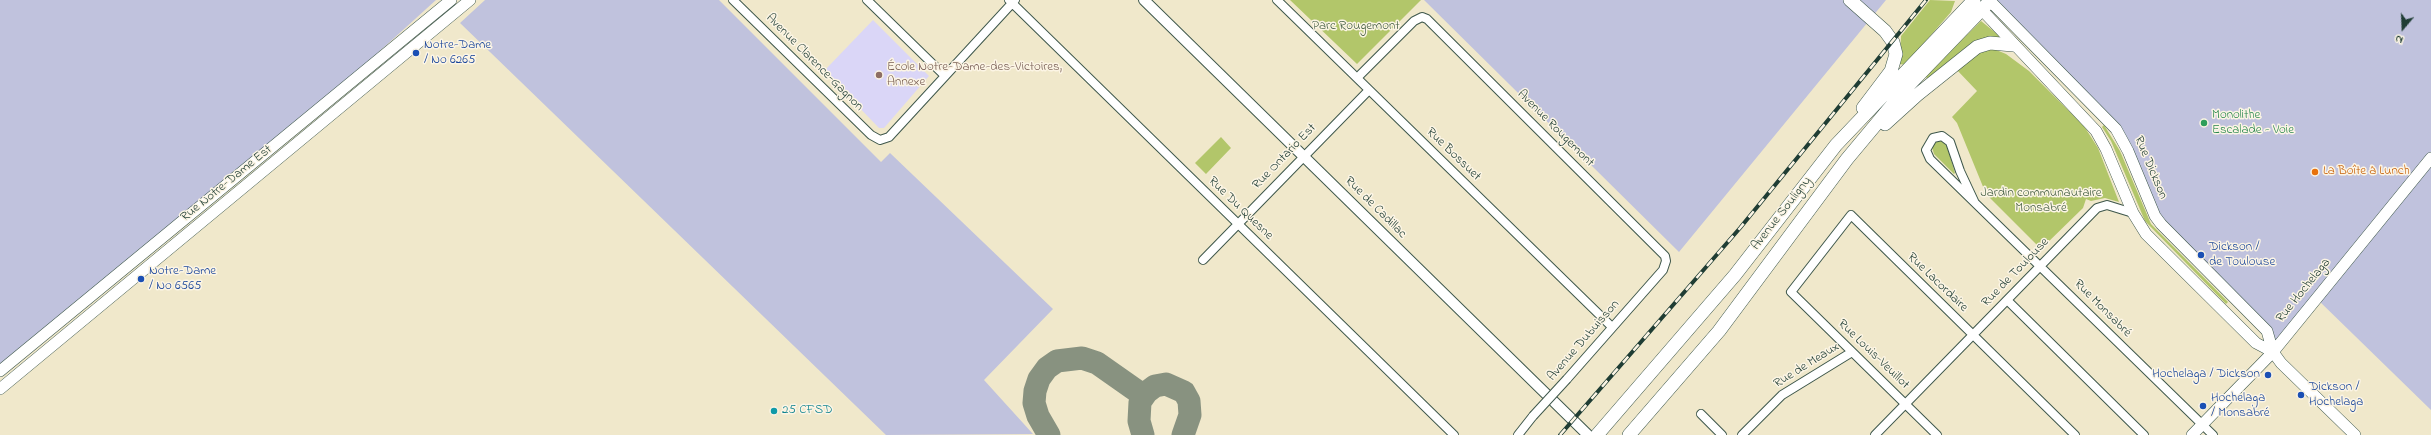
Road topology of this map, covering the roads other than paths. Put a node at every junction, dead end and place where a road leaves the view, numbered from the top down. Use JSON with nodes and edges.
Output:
{"nodes":[{"id":1,"x":450,"y":0,"type":"edge"},
{"id":2,"x":470,"y":0,"type":"edge"},
{"id":3,"x":734,"y":0,"type":"edge"},
{"id":4,"x":867,"y":0,"type":"edge"},
{"id":5,"x":1144,"y":0,"type":"edge"},
{"id":6,"x":1277,"y":0,"type":"edge"},
{"id":7,"x":1850,"y":0,"type":"edge"},
{"id":8,"x":1012,"y":1,"type":"edge"},
{"id":9,"x":1982,"y":4,"type":"edge"},
{"id":10,"x":2013,"y":45,"type":"junction"},
{"id":11,"x":944,"y":75,"type":"junction"},
{"id":12,"x":1357,"y":78,"type":"junction"},
{"id":13,"x":1369,"y":90,"type":"junction"},
{"id":14,"x":332,"y":98,"type":"junction"},
{"id":15,"x":342,"y":108,"type":"junction"},
{"id":16,"x":1836,"y":145,"type":"junction"},
{"id":17,"x":1303,"y":156,"type":"junction"},
{"id":18,"x":2431,"y":158,"type":"edge"},
{"id":19,"x":1847,"y":159,"type":"junction"},
{"id":20,"x":1974,"y":201,"type":"junction"},
{"id":21,"x":2133,"y":213,"type":"junction"},
{"id":22,"x":1238,"y":224,"type":"junction"},
{"id":23,"x":1203,"y":260,"type":"dead end"},
{"id":24,"x":1666,"y":261,"type":"joint"},
{"id":25,"x":2040,"y":266,"type":"junction"},
{"id":26,"x":1791,"y":292,"type":"joint"},
{"id":27,"x":2007,"y":300,"type":"junction"},
{"id":28,"x":1612,"y":327,"type":"junction"},
{"id":29,"x":1973,"y":335,"type":"junction"},
{"id":30,"x":1852,"y":352,"type":"junction"},
{"id":31,"x":2273,"y":352,"type":"junction"},
{"id":32,"x":0,"y":371,"type":"edge"},
{"id":33,"x":0,"y":389,"type":"edge"},
{"id":34,"x":1906,"y":404,"type":"junction"},
{"id":35,"x":1701,"y":414,"type":"dead end"},
{"id":36,"x":2202,"y":424,"type":"junction"},
{"id":37,"x":1629,"y":434,"type":"edge"},
{"id":38,"x":1454,"y":435,"type":"edge"},
{"id":39,"x":1518,"y":435,"type":"edge"},
{"id":40,"x":1588,"y":435,"type":"edge"},
{"id":41,"x":1597,"y":435,"type":"edge"},
{"id":42,"x":1722,"y":435,"type":"edge"},
{"id":43,"x":1742,"y":435,"type":"edge"},
{"id":44,"x":1875,"y":435,"type":"edge"},
{"id":45,"x":1937,"y":435,"type":"edge"},
{"id":46,"x":2075,"y":435,"type":"edge"},
{"id":47,"x":2144,"y":435,"type":"edge"},
{"id":48,"x":2192,"y":435,"type":"edge"},
{"id":49,"x":2213,"y":435,"type":"edge"},
{"id":50,"x":2355,"y":435,"type":"edge"}],
"edges":[{"from":1,"to":14,"type":"main road","name":"Rue Notre-Dame Est"},
{"from":2,"to":15,"type":"main road","name":"Rue Notre-Dame Est"},
{"from":3,"to":11,"type":"street","name":"Avenue Clarence-Gagnon"},
{"from":4,"to":11,"type":"street"},
{"from":5,"to":17,"type":"street","name":"Rue de Cadillac"},
{"from":6,"to":12,"type":"street","name":"Rue Bossuet"},
{"from":7,"to":16,"type":"highway"},
{"from":8,"to":11,"type":"street"},
{"from":8,"to":22,"type":"street","name":"Rue Du Quesne"},
{"from":9,"to":10,"type":"main road","name":"Rue Dickson"},
{"from":9,"to":16,"type":"highway","name":"Avenue Souligny"},
{"from":9,"to":19,"type":"highway","name":"Avenue Souligny"},
{"from":9,"to":31,"type":"main road","name":"Rue Dickson"},
{"from":10,"to":19,"type":"highway"},
{"from":10,"to":21,"type":"main road","name":"Rue Dickson"},
{"from":12,"to":13,"type":"street","name":"Rue Bossuet"},
{"from":12,"to":24,"type":"street","name":"Avenue Rougemont"},
{"from":13,"to":17,"type":"street","name":"Rue Ontario Est"},
{"from":13,"to":28,"type":"street","name":"Rue Bossuet"},
{"from":14,"to":15,"type":"main road"},
{"from":14,"to":32,"type":"main road","name":"Rue Notre-Dame Est"},
{"from":15,"to":33,"type":"main road","name":"Rue Notre-Dame Est"},
{"from":16,"to":41,"type":"highway","name":"Avenue Souligny"},
{"from":17,"to":22,"type":"street","name":"Rue Ontario Est"},
{"from":17,"to":40,"type":"street","name":"Rue de Cadillac"},
{"from":18,"to":31,"type":"main road","name":"Rue Hochelaga"},
{"from":19,"to":37,"type":"highway","name":"Avenue Souligny"},
{"from":20,"to":20,"type":"street","name":"Rue Monsabré"},
{"from":20,"to":25,"type":"street","name":"Rue Monsabré"},
{"from":21,"to":25,"type":"street","name":"Rue de Toulouse"},
{"from":21,"to":31,"type":"main road","name":"Rue Dickson"},
{"from":22,"to":23,"type":"street","name":"Rue Ontario Est"},
{"from":22,"to":38,"type":"street","name":"Rue Du Quesne"},
{"from":24,"to":28,"type":"street","name":"Avenue Dubuisson"},
{"from":25,"to":27,"type":"street","name":"Rue de Toulouse"},
{"from":25,"to":36,"type":"street","name":"Rue Monsabré"},
{"from":26,"to":29,"type":"street","name":"Rue Lacordaire"},
{"from":26,"to":30,"type":"street","name":"Rue Louis-Veuillot"},
{"from":27,"to":29,"type":"street","name":"Rue de Toulouse"},
{"from":27,"to":47,"type":"street"},
{"from":28,"to":39,"type":"street","name":"Avenue Dubuisson","bridge":true},
{"from":29,"to":34,"type":"street","name":"Rue de Toulouse"},
{"from":29,"to":46,"type":"street","name":"Rue Lacordaire"},
{"from":30,"to":34,"type":"street","name":"Rue Louis-Veuillot"},
{"from":30,"to":43,"type":"street","name":"Rue de Meaux"},
{"from":31,"to":36,"type":"main road","name":"Rue Hochelaga"},
{"from":31,"to":50,"type":"main road","name":"Rue Dickson"},
{"from":34,"to":44,"type":"street","name":"Rue de Toulouse"},
{"from":34,"to":45,"type":"street","name":"Rue Louis-Veuillot"},
{"from":35,"to":42,"type":"street"},
{"from":36,"to":48,"type":"main road","name":"Rue Hochelaga"},
{"from":36,"to":49,"type":"street","name":"Rue Monsabré"}]}
